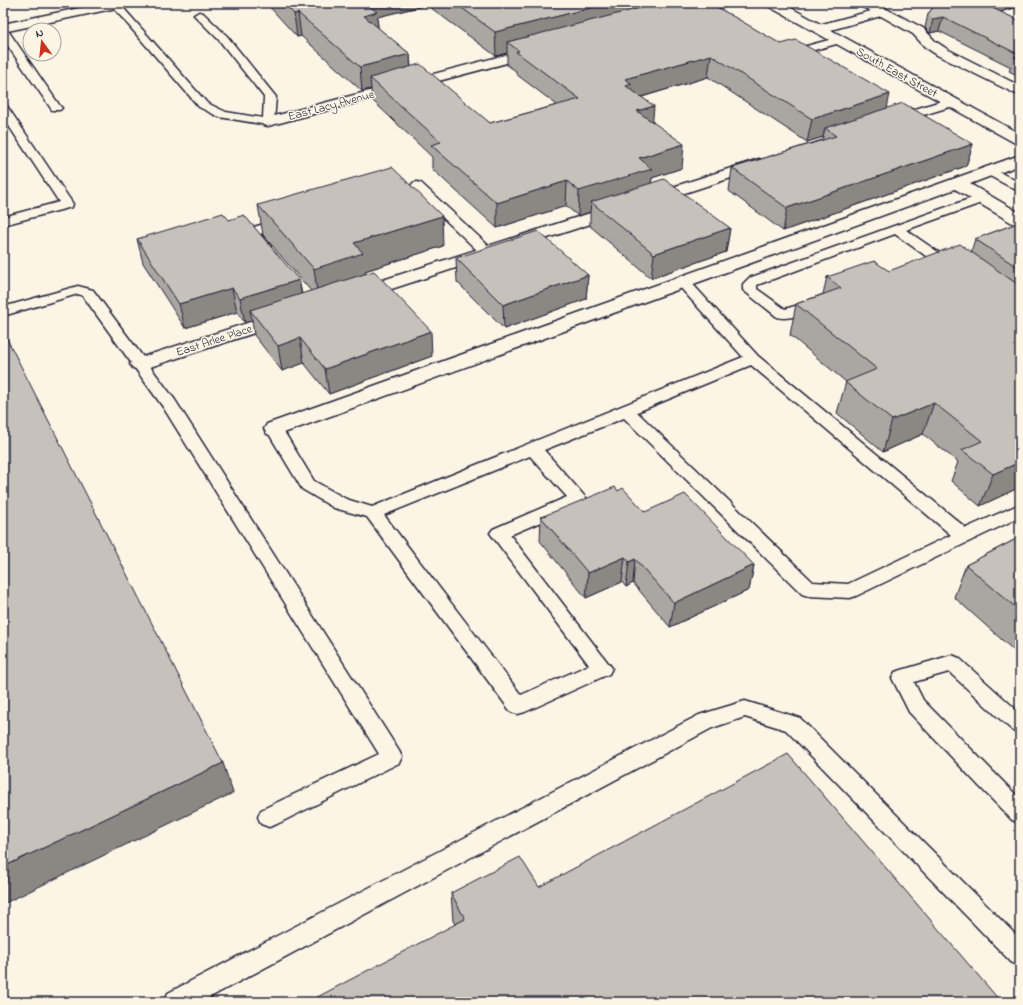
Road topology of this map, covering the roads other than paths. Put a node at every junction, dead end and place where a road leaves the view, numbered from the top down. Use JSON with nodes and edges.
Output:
{"nodes":[{"id":1,"x":774,"y":3,"type":"edge"},
{"id":2,"x":865,"y":3,"type":"edge"},
{"id":3,"x":118,"y":4,"type":"edge"},
{"id":4,"x":709,"y":7,"type":"edge"},
{"id":5,"x":882,"y":12,"type":"junction"},
{"id":6,"x":199,"y":15,"type":"dead end"},
{"id":7,"x":674,"y":15,"type":"edge"},
{"id":8,"x":3,"y":28,"type":"edge"},
{"id":9,"x":820,"y":29,"type":"junction"},
{"id":10,"x":3,"y":31,"type":"edge"},
{"id":11,"x":840,"y":40,"type":"junction"},
{"id":12,"x":551,"y":47,"type":"edge"},
{"id":13,"x":784,"y":53,"type":"edge"},
{"id":14,"x":1020,"y":92,"type":"edge"},
{"id":15,"x":951,"y":102,"type":"junction"},
{"id":16,"x":3,"y":108,"type":"edge"},
{"id":17,"x":56,"y":108,"type":"dead end"},
{"id":18,"x":268,"y":122,"type":"junction"},
{"id":19,"x":878,"y":126,"type":"edge"},
{"id":20,"x":1020,"y":140,"type":"edge"},
{"id":21,"x":772,"y":160,"type":"edge"},
{"id":22,"x":1020,"y":160,"type":"edge"},
{"id":23,"x":990,"y":171,"type":"junction"},
{"id":24,"x":957,"y":183,"type":"junction"},
{"id":25,"x":417,"y":186,"type":"dead end"},
{"id":26,"x":1020,"y":188,"type":"edge"},
{"id":27,"x":983,"y":198,"type":"junction"},
{"id":28,"x":296,"y":218,"type":"edge"},
{"id":29,"x":1020,"y":220,"type":"edge"},
{"id":30,"x":3,"y":221,"type":"edge"},
{"id":31,"x":896,"y":229,"type":"junction"},
{"id":32,"x":487,"y":252,"type":"junction"},
{"id":33,"x":272,"y":255,"type":"edge"},
{"id":34,"x":940,"y":259,"type":"junction"},
{"id":35,"x":925,"y":265,"type":"edge"},
{"id":36,"x":964,"y":277,"type":"edge"},
{"id":37,"x":683,"y":282,"type":"junction"},
{"id":38,"x":345,"y":298,"type":"edge"},
{"id":39,"x":828,"y":300,"type":"edge"},
{"id":40,"x":3,"y":312,"type":"edge"},
{"id":41,"x":293,"y":314,"type":"edge"},
{"id":42,"x":753,"y":359,"type":"junction"},
{"id":43,"x":140,"y":364,"type":"junction"},
{"id":44,"x":626,"y":412,"type":"junction"},
{"id":45,"x":274,"y":429,"type":"joint"},
{"id":46,"x":533,"y":449,"type":"junction"},
{"id":47,"x":1020,"y":510,"type":"edge"},
{"id":48,"x":373,"y":513,"type":"junction"},
{"id":49,"x":964,"y":536,"type":"junction"},
{"id":50,"x":1020,"y":725,"type":"edge"},
{"id":51,"x":1020,"y":813,"type":"edge"},
{"id":52,"x":269,"y":818,"type":"dead end"},
{"id":53,"x":1020,"y":955,"type":"edge"},
{"id":54,"x":177,"y":1002,"type":"edge"}],
"edges":[{"from":1,"to":9,"type":"street","name":"South East Street"},
{"from":2,"to":5,"type":"street"},
{"from":3,"to":8,"type":"street"},
{"from":3,"to":18,"type":"lane"},
{"from":4,"to":7,"type":"street"},
{"from":5,"to":9,"type":"street"},
{"from":5,"to":14,"type":"street"},
{"from":6,"to":18,"type":"lane"},
{"from":9,"to":11,"type":"street","name":"South East Street"},
{"from":10,"to":17,"type":"lane"},
{"from":11,"to":13,"type":"lane"},
{"from":11,"to":15,"type":"street","name":"South East Street"},
{"from":12,"to":18,"type":"street","name":"East Lacy Avenue"},
{"from":15,"to":19,"type":"street"},
{"from":15,"to":20,"type":"street","name":"South East Street"},
{"from":16,"to":30,"type":"lane"},
{"from":21,"to":32,"type":"street"},
{"from":22,"to":23,"type":"street"},
{"from":23,"to":24,"type":"street"},
{"from":23,"to":26,"type":"lane"},
{"from":24,"to":27,"type":"street"},
{"from":24,"to":37,"type":"street"},
{"from":25,"to":32,"type":"lane"},
{"from":27,"to":29,"type":"street"},
{"from":27,"to":31,"type":"lane"},
{"from":28,"to":33,"type":"lane"},
{"from":31,"to":34,"type":"lane"},
{"from":31,"to":39,"type":"lane"},
{"from":32,"to":38,"type":"street"},
{"from":34,"to":35,"type":"lane"},
{"from":34,"to":36,"type":"lane"},
{"from":37,"to":42,"type":"lane"},
{"from":37,"to":45,"type":"street"},
{"from":40,"to":43,"type":"lane"},
{"from":41,"to":43,"type":"street","name":"East Arlee Place"},
{"from":42,"to":44,"type":"lane"},
{"from":42,"to":49,"type":"lane"},
{"from":43,"to":52,"type":"lane"},
{"from":44,"to":46,"type":"lane"},
{"from":44,"to":49,"type":"lane"},
{"from":45,"to":48,"type":"lane"},
{"from":46,"to":48,"type":"lane"},
{"from":46,"to":48,"type":"lane"},
{"from":47,"to":49,"type":"lane"},
{"from":50,"to":51,"type":"lane"},
{"from":53,"to":54,"type":"lane"}]}
